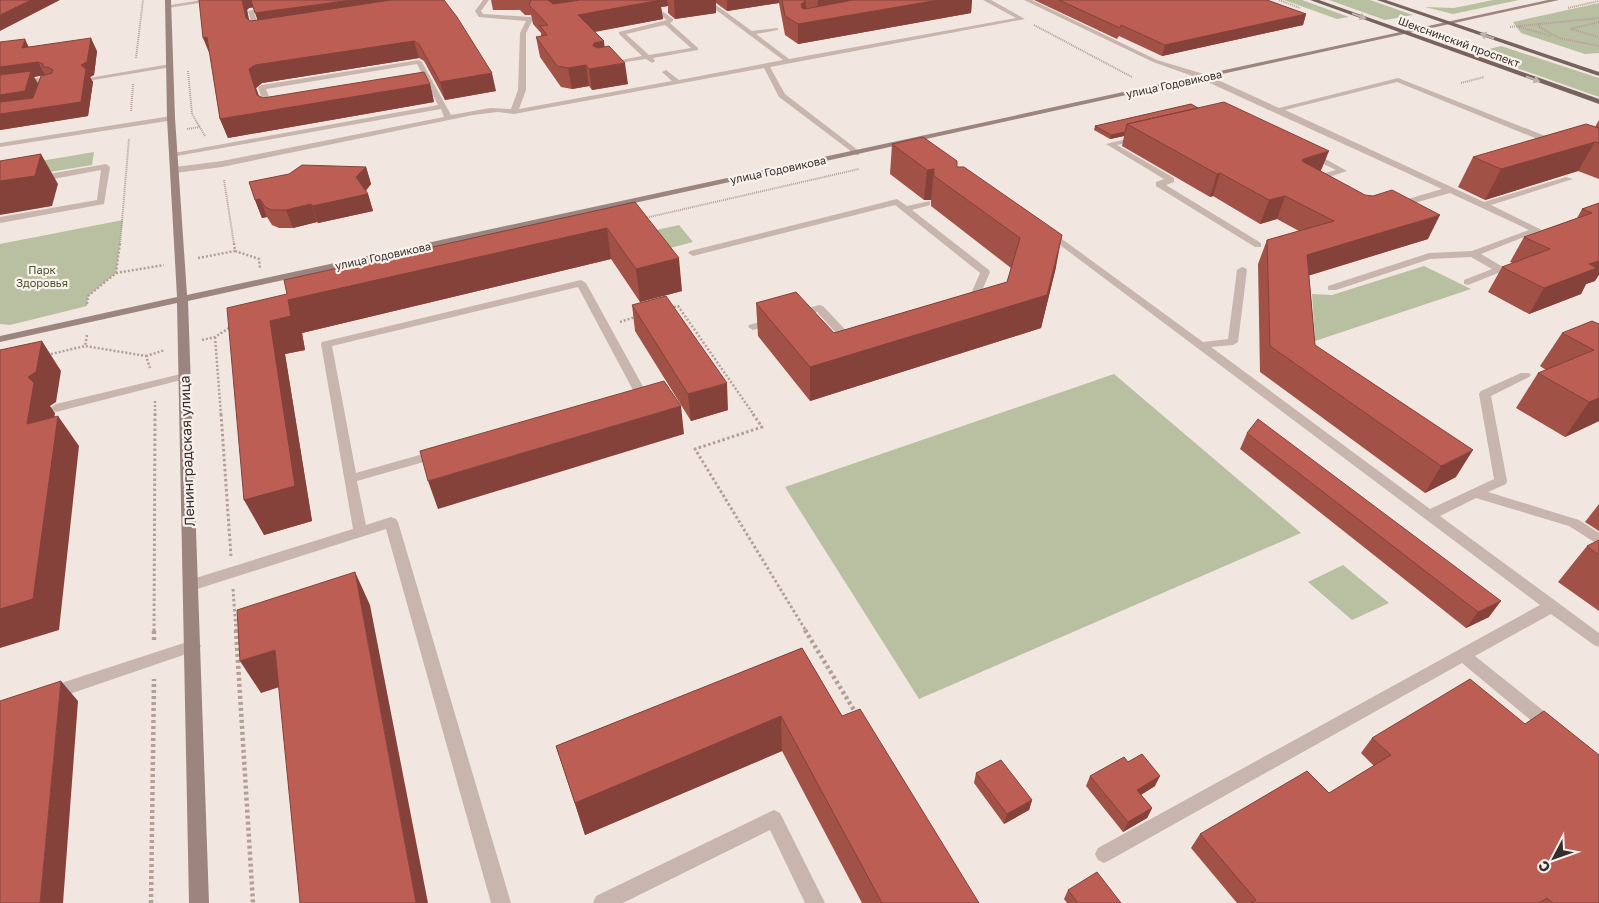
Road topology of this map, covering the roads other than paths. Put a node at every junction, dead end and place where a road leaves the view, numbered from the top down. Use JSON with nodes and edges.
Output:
{"nodes":[{"id":1,"x":215,"y":0,"type":"edge"},
{"id":2,"x":486,"y":0,"type":"edge"},
{"id":3,"x":986,"y":0,"type":"edge"},
{"id":4,"x":1027,"y":0,"type":"edge"},
{"id":5,"x":1313,"y":0,"type":"edge"},
{"id":6,"x":1380,"y":0,"type":"edge"},
{"id":7,"x":1556,"y":0,"type":"edge"},
{"id":8,"x":636,"y":2,"type":"edge"},
{"id":9,"x":710,"y":2,"type":"edge"},
{"id":10,"x":168,"y":3,"type":"edge"},
{"id":11,"x":692,"y":5,"type":"dead end"},
{"id":12,"x":278,"y":7,"type":"edge"},
{"id":13,"x":667,"y":10,"type":"dead end"},
{"id":14,"x":658,"y":11,"type":"junction"},
{"id":15,"x":666,"y":23,"type":"junction"},
{"id":16,"x":1449,"y":23,"type":"junction"},
{"id":17,"x":776,"y":29,"type":"dead end"},
{"id":18,"x":267,"y":33,"type":"edge"},
{"id":19,"x":752,"y":33,"type":"junction"},
{"id":20,"x":1404,"y":33,"type":"junction"},
{"id":21,"x":648,"y":57,"type":"junction"},
{"id":22,"x":788,"y":61,"type":"junction"},
{"id":23,"x":656,"y":64,"type":"dead end"},
{"id":24,"x":600,"y":65,"type":"edge"},
{"id":25,"x":170,"y":66,"type":"junction"},
{"id":26,"x":766,"y":66,"type":"junction"},
{"id":27,"x":666,"y":72,"type":"dead end"},
{"id":28,"x":1599,"y":74,"type":"edge"},
{"id":29,"x":1204,"y":77,"type":"junction"},
{"id":30,"x":93,"y":78,"type":"dead end"},
{"id":31,"x":678,"y":82,"type":"junction"},
{"id":32,"x":54,"y":84,"type":"edge"},
{"id":33,"x":0,"y":85,"type":"edge"},
{"id":34,"x":431,"y":86,"type":"junction"},
{"id":35,"x":422,"y":87,"type":"edge"},
{"id":36,"x":1599,"y":102,"type":"edge"},
{"id":37,"x":442,"y":107,"type":"junction"},
{"id":38,"x":1278,"y":110,"type":"junction"},
{"id":39,"x":279,"y":111,"type":"edge"},
{"id":40,"x":514,"y":112,"type":"junction"},
{"id":41,"x":171,"y":118,"type":"junction"},
{"id":42,"x":449,"y":118,"type":"junction"},
{"id":43,"x":1146,"y":136,"type":"edge"},
{"id":44,"x":916,"y":140,"type":"junction"},
{"id":45,"x":0,"y":145,"type":"edge"},
{"id":46,"x":1563,"y":146,"type":"edge"},
{"id":47,"x":928,"y":148,"type":"edge"},
{"id":48,"x":1305,"y":151,"type":"edge"},
{"id":49,"x":856,"y":153,"type":"junction"},
{"id":50,"x":174,"y":155,"type":"junction"},
{"id":51,"x":175,"y":170,"type":"junction"},
{"id":52,"x":1569,"y":179,"type":"edge"},
{"id":53,"x":29,"y":181,"type":"edge"},
{"id":54,"x":1299,"y":184,"type":"edge"},
{"id":55,"x":1450,"y":190,"type":"junction"},
{"id":56,"x":927,"y":203,"type":"edge"},
{"id":57,"x":1483,"y":205,"type":"junction"},
{"id":58,"x":1385,"y":208,"type":"edge"},
{"id":59,"x":905,"y":209,"type":"junction"},
{"id":60,"x":0,"y":220,"type":"edge"},
{"id":61,"x":1038,"y":225,"type":"edge"},
{"id":62,"x":1258,"y":245,"type":"dead end"},
{"id":63,"x":693,"y":253,"type":"dead end"},
{"id":64,"x":1473,"y":254,"type":"junction"},
{"id":65,"x":1242,"y":270,"type":"dead end"},
{"id":66,"x":1468,"y":282,"type":"dead end"},
{"id":67,"x":1332,"y":288,"type":"dead end"},
{"id":68,"x":182,"y":299,"type":"junction"},
{"id":69,"x":961,"y":308,"type":"edge"},
{"id":70,"x":752,"y":327,"type":"dead end"},
{"id":71,"x":0,"y":339,"type":"edge"},
{"id":72,"x":859,"y":339,"type":"edge"},
{"id":73,"x":1201,"y":345,"type":"junction"},
{"id":74,"x":1526,"y":375,"type":"dead end"},
{"id":75,"x":185,"y":376,"type":"junction"},
{"id":76,"x":622,"y":400,"type":"edge"},
{"id":77,"x":56,"y":408,"type":"dead end"},
{"id":78,"x":444,"y":452,"type":"edge"},
{"id":79,"x":350,"y":479,"type":"junction"},
{"id":80,"x":1478,"y":494,"type":"junction"},
{"id":81,"x":1429,"y":515,"type":"junction"},
{"id":82,"x":360,"y":532,"type":"junction"},
{"id":83,"x":1599,"y":540,"type":"edge"},
{"id":84,"x":191,"y":585,"type":"junction"},
{"id":85,"x":1552,"y":606,"type":"junction"},
{"id":86,"x":1599,"y":641,"type":"edge"},
{"id":87,"x":193,"y":646,"type":"junction"},
{"id":88,"x":1463,"y":655,"type":"junction"},
{"id":89,"x":36,"y":698,"type":"edge"},
{"id":90,"x":1539,"y":717,"type":"edge"},
{"id":91,"x":1104,"y":854,"type":"dead end"},
{"id":92,"x":199,"y":903,"type":"edge"},
{"id":93,"x":501,"y":903,"type":"edge"},
{"id":94,"x":603,"y":903,"type":"edge"},
{"id":95,"x":816,"y":903,"type":"edge"}],
"edges":[{"from":1,"to":10,"type":"lane"},
{"from":2,"to":40,"type":"lane"},
{"from":3,"to":22,"type":"lane"},
{"from":4,"to":29,"type":"lane"},
{"from":5,"to":20,"type":"main road","name":"Шекснинский проспект","one_way":true},
{"from":6,"to":16,"type":"main road"},
{"from":7,"to":16,"type":"street","name":"улица Годовикова"},
{"from":8,"to":14,"type":"lane"},
{"from":9,"to":11,"type":"lane"},
{"from":9,"to":19,"type":"lane"},
{"from":10,"to":25,"type":"street","name":"Ленинградская улица"},
{"from":12,"to":18,"type":"lane"},
{"from":13,"to":14,"type":"lane"},
{"from":14,"to":15,"type":"lane"},
{"from":15,"to":21,"type":"lane"},
{"from":15,"to":21,"type":"lane"},
{"from":16,"to":20,"type":"street","name":"улица Годовикова"},
{"from":28,"to":16,"type":"main road","one_way":true},
{"from":17,"to":19,"type":"lane"},
{"from":19,"to":22,"type":"lane"},
{"from":20,"to":29,"type":"street","name":"улица Годовикова"},
{"from":20,"to":36,"type":"main road","name":"Шекснинский проспект","one_way":true},
{"from":21,"to":23,"type":"lane"},
{"from":21,"to":24,"type":"lane"},
{"from":22,"to":26,"type":"lane"},
{"from":25,"to":30,"type":"lane"},
{"from":25,"to":41,"type":"street","name":"Ленинградская улица"},
{"from":26,"to":31,"type":"lane"},
{"from":26,"to":49,"type":"lane"},
{"from":27,"to":31,"type":"lane"},
{"from":29,"to":38,"type":"lane"},
{"from":29,"to":44,"type":"street","name":"улица Годовикова"},
{"from":31,"to":40,"type":"lane"},
{"from":32,"to":33,"type":"lane"},
{"from":34,"to":35,"type":"lane"},
{"from":34,"to":37,"type":"lane"},
{"from":34,"to":39,"type":"lane"},
{"from":37,"to":42,"type":"lane"},
{"from":37,"to":50,"type":"lane"},
{"from":38,"to":46,"type":"lane"},
{"from":38,"to":55,"type":"lane"},
{"from":40,"to":42,"type":"lane"},
{"from":41,"to":45,"type":"lane"},
{"from":41,"to":50,"type":"street","name":"Ленинградская улица"},
{"from":42,"to":51,"type":"lane"},
{"from":43,"to":62,"type":"lane"},
{"from":44,"to":47,"type":"lane"},
{"from":44,"to":49,"type":"street","name":"улица Годовикова"},
{"from":48,"to":54,"type":"lane"},
{"from":49,"to":68,"type":"street","name":"улица Годовикова"},
{"from":50,"to":51,"type":"street","name":"Ленинградская улица"},
{"from":51,"to":68,"type":"street","name":"Ленинградская улица"},
{"from":52,"to":57,"type":"lane"},
{"from":53,"to":60,"type":"lane"},
{"from":55,"to":57,"type":"lane"},
{"from":55,"to":58,"type":"lane"},
{"from":56,"to":59,"type":"lane"},
{"from":57,"to":64,"type":"lane"},
{"from":59,"to":63,"type":"lane"},
{"from":59,"to":69,"type":"lane"},
{"from":61,"to":73,"type":"lane"},
{"from":64,"to":66,"type":"lane"},
{"from":64,"to":67,"type":"lane"},
{"from":65,"to":73,"type":"lane"},
{"from":68,"to":71,"type":"street","name":"улица Годовикова"},
{"from":68,"to":75,"type":"street","name":"Ленинградская улица"},
{"from":70,"to":72,"type":"lane"},
{"from":73,"to":81,"type":"lane"},
{"from":74,"to":80,"type":"lane"},
{"from":75,"to":77,"type":"lane"},
{"from":75,"to":84,"type":"street","name":"Ленинградская улица"},
{"from":76,"to":79,"type":"lane"},
{"from":78,"to":79,"type":"lane"},
{"from":79,"to":82,"type":"lane"},
{"from":80,"to":81,"type":"lane"},
{"from":80,"to":83,"type":"lane"},
{"from":81,"to":85,"type":"lane"},
{"from":82,"to":84,"type":"lane"},
{"from":82,"to":93,"type":"lane"},
{"from":84,"to":87,"type":"street","name":"Ленинградская улица"},
{"from":85,"to":86,"type":"lane"},
{"from":85,"to":88,"type":"lane"},
{"from":87,"to":89,"type":"lane"},
{"from":87,"to":92,"type":"street","name":"Ленинградская улица"},
{"from":88,"to":90,"type":"lane"},
{"from":88,"to":91,"type":"lane"},
{"from":94,"to":95,"type":"lane"}]}
